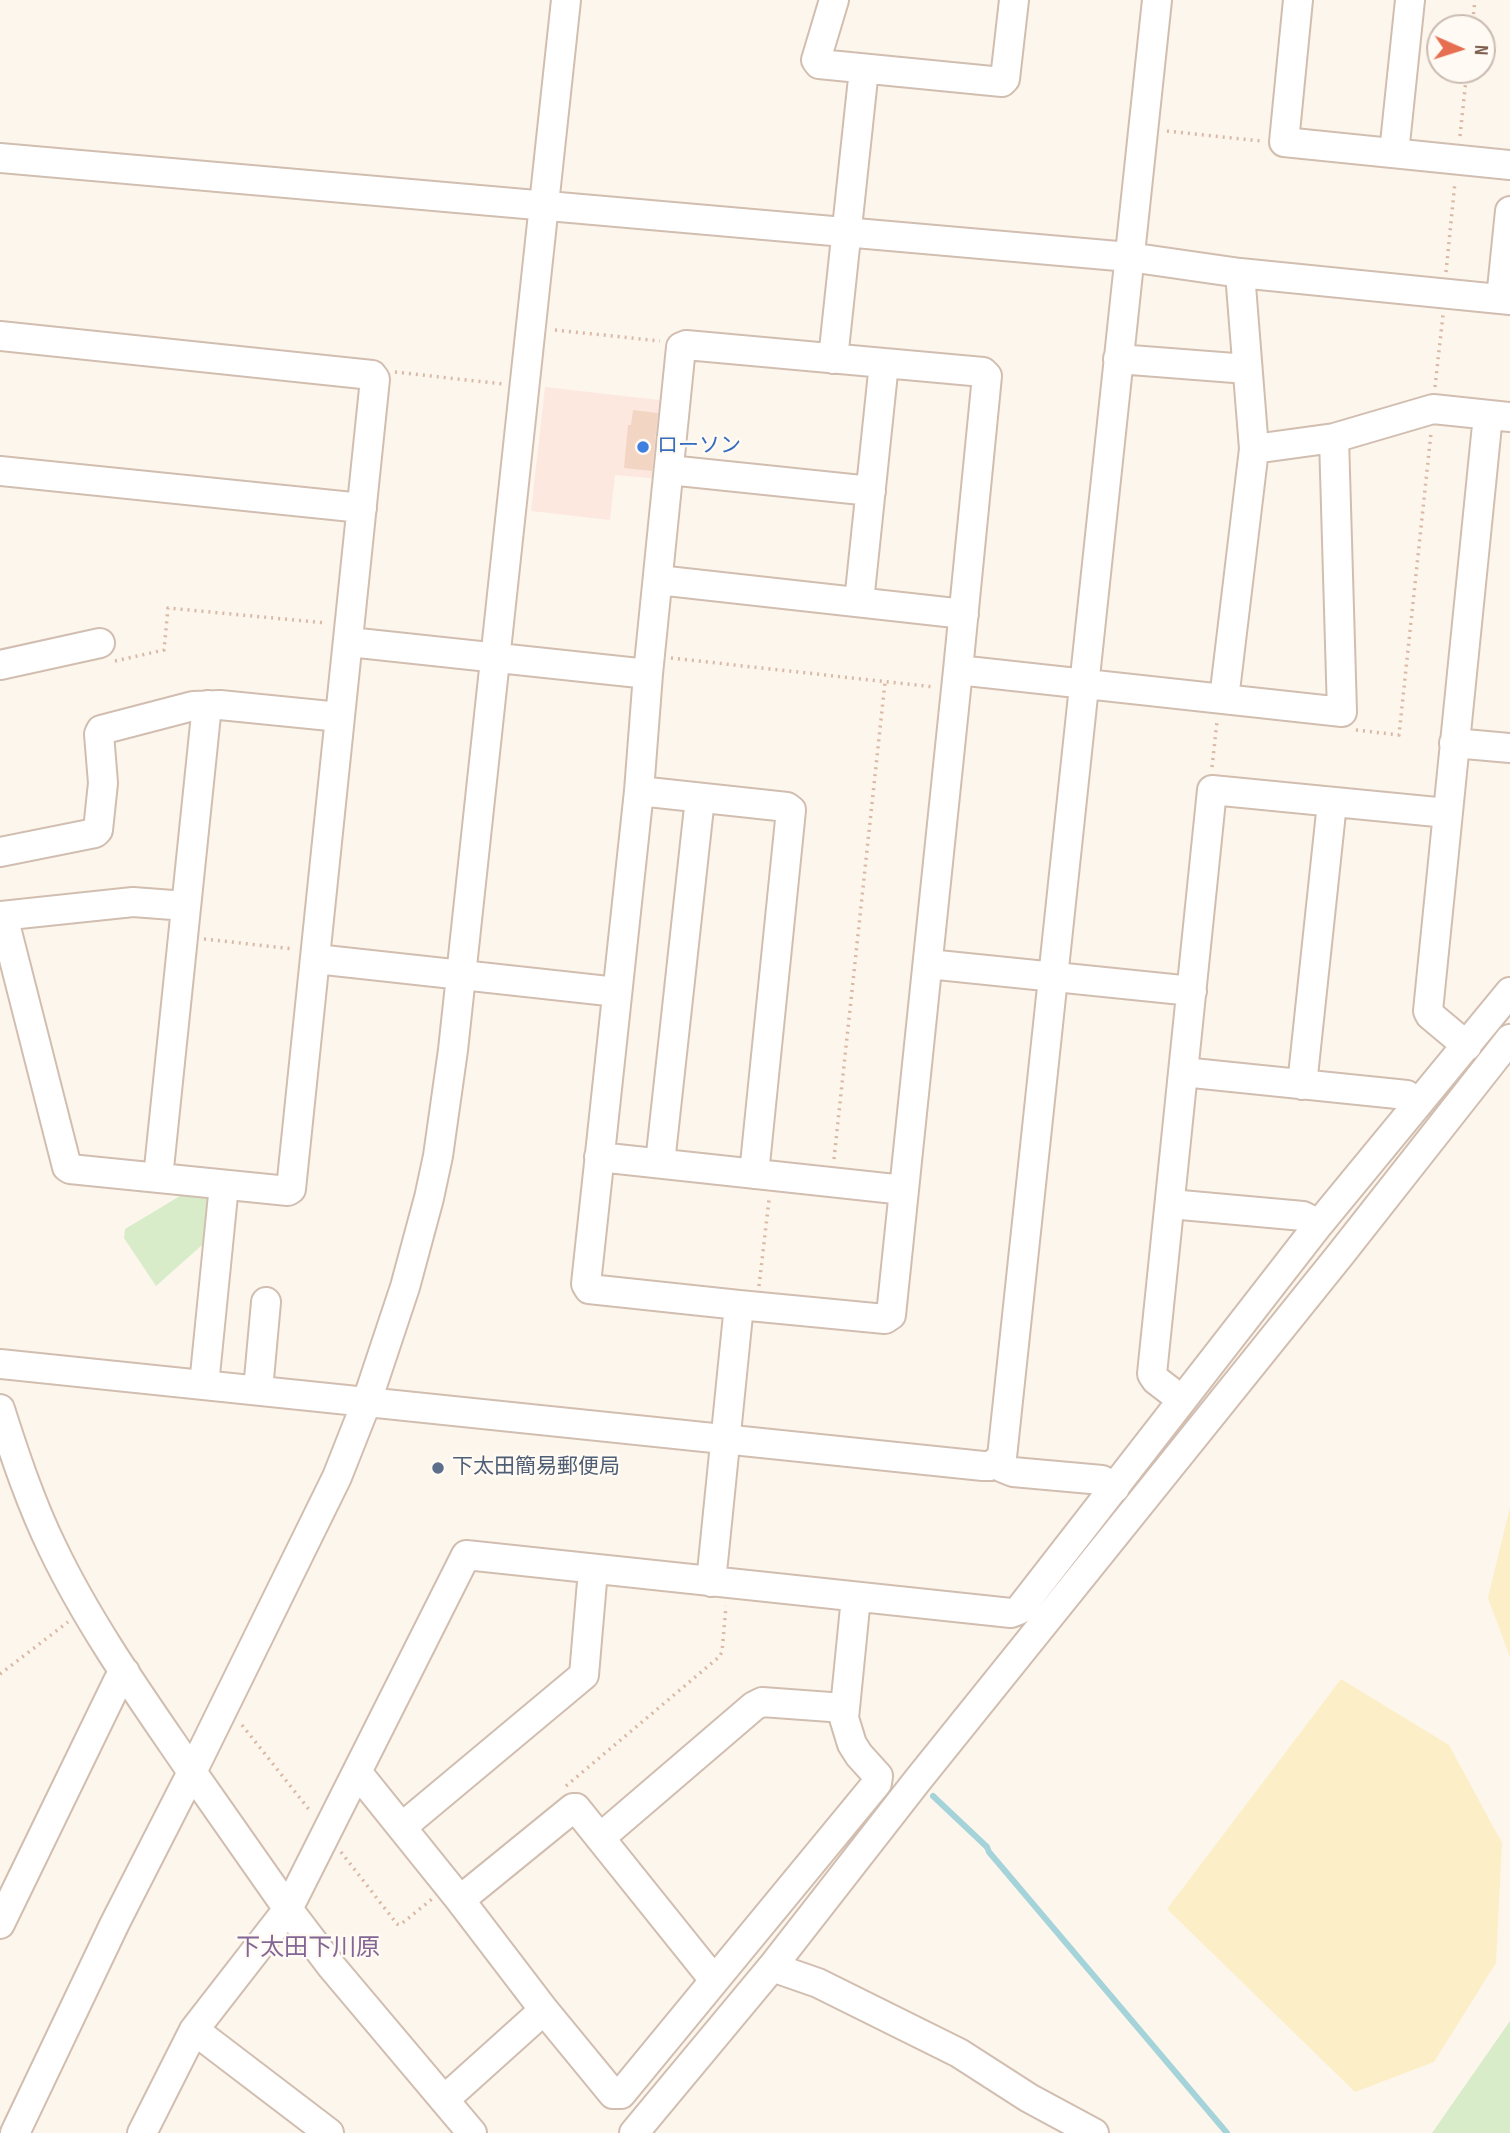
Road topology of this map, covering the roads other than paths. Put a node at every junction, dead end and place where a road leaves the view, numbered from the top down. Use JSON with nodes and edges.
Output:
{"nodes":[{"id":1,"x":566,"y":0,"type":"edge"},
{"id":2,"x":834,"y":0,"type":"edge"},
{"id":3,"x":1014,"y":0,"type":"edge"},
{"id":4,"x":1157,"y":0,"type":"edge"},
{"id":5,"x":1297,"y":0,"type":"edge"},
{"id":6,"x":1410,"y":0,"type":"edge"},
{"id":7,"x":863,"y":69,"type":"junction"},
{"id":8,"x":1394,"y":153,"type":"junction"},
{"id":9,"x":0,"y":158,"type":"edge"},
{"id":10,"x":1510,"y":165,"type":"edge"},
{"id":11,"x":543,"y":205,"type":"junction"},
{"id":12,"x":1510,"y":211,"type":"edge"},
{"id":13,"x":846,"y":232,"type":"junction"},
{"id":14,"x":1129,"y":257,"type":"junction"},
{"id":15,"x":1240,"y":273,"type":"junction"},
{"id":16,"x":1506,"y":300,"type":"edge"},
{"id":17,"x":0,"y":336,"type":"edge"},
{"id":18,"x":833,"y":359,"type":"junction"},
{"id":19,"x":1118,"y":359,"type":"junction"},
{"id":20,"x":884,"y":363,"type":"junction"},
{"id":21,"x":1247,"y":369,"type":"junction"},
{"id":22,"x":1499,"y":416,"type":"edge"},
{"id":23,"x":1334,"y":438,"type":"junction"},
{"id":24,"x":1254,"y":449,"type":"junction"},
{"id":25,"x":669,"y":470,"type":"junction"},
{"id":26,"x":0,"y":471,"type":"edge"},
{"id":27,"x":871,"y":491,"type":"junction"},
{"id":28,"x":362,"y":508,"type":"junction"},
{"id":29,"x":658,"y":580,"type":"junction"},
{"id":30,"x":859,"y":602,"type":"junction"},
{"id":31,"x":964,"y":614,"type":"junction"},
{"id":32,"x":349,"y":634,"type":"junction"},
{"id":33,"x":105,"y":652,"type":"road end"},
{"id":34,"x":495,"y":657,"type":"junction"},
{"id":35,"x":0,"y":665,"type":"edge"},
{"id":36,"x":649,"y":665,"type":"junction"},
{"id":37,"x":957,"y":680,"type":"junction"},
{"id":38,"x":1084,"y":684,"type":"junction"},
{"id":39,"x":207,"y":705,"type":"junction"},
{"id":40,"x":1221,"y":708,"type":"junction"},
{"id":41,"x":340,"y":717,"type":"junction"},
{"id":42,"x":1454,"y":743,"type":"junction"},
{"id":43,"x":1510,"y":748,"type":"edge"},
{"id":44,"x":639,"y":791,"type":"junction"},
{"id":45,"x":700,"y":798,"type":"junction"},
{"id":46,"x":1332,"y":803,"type":"junction"},
{"id":47,"x":1447,"y":813,"type":"junction"},
{"id":48,"x":0,"y":852,"type":"edge"},
{"id":49,"x":186,"y":906,"type":"junction"},
{"id":50,"x":2,"y":916,"type":"edge"},
{"id":51,"x":316,"y":955,"type":"junction"},
{"id":52,"x":928,"y":964,"type":"junction"},
{"id":53,"x":461,"y":976,"type":"junction"},
{"id":54,"x":1054,"y":977,"type":"junction"},
{"id":55,"x":1192,"y":991,"type":"junction"},
{"id":56,"x":617,"y":992,"type":"junction"},
{"id":57,"x":1510,"y":992,"type":"edge"},
{"id":58,"x":1510,"y":1040,"type":"edge"},
{"id":59,"x":1467,"y":1046,"type":"junction"},
{"id":60,"x":1183,"y":1072,"type":"junction"},
{"id":61,"x":1302,"y":1085,"type":"junction"},
{"id":62,"x":1418,"y":1104,"type":"junction"},
{"id":63,"x":599,"y":1157,"type":"junction"},
{"id":64,"x":660,"y":1163,"type":"junction"},
{"id":65,"x":754,"y":1174,"type":"junction"},
{"id":66,"x":158,"y":1178,"type":"junction"},
{"id":67,"x":223,"y":1185,"type":"junction"},
{"id":68,"x":904,"y":1190,"type":"junction"},
{"id":69,"x":1170,"y":1204,"type":"junction"},
{"id":70,"x":1319,"y":1224,"type":"junction"},
{"id":71,"x":266,"y":1302,"type":"dead end"},
{"id":72,"x":739,"y":1305,"type":"junction"},
{"id":73,"x":0,"y":1364,"type":"edge"},
{"id":74,"x":204,"y":1385,"type":"junction"},
{"id":75,"x":258,"y":1390,"type":"junction"},
{"id":76,"x":1182,"y":1400,"type":"junction"},
{"id":77,"x":367,"y":1401,"type":"junction"},
{"id":78,"x":0,"y":1409,"type":"edge"},
{"id":79,"x":725,"y":1439,"type":"junction"},
{"id":80,"x":997,"y":1463,"type":"junction"},
{"id":81,"x":1115,"y":1488,"type":"junction"},
{"id":82,"x":593,"y":1570,"type":"junction"},
{"id":83,"x":720,"y":1582,"type":"junction"},
{"id":84,"x":856,"y":1597,"type":"junction"},
{"id":85,"x":125,"y":1672,"type":"junction"},
{"id":86,"x":844,"y":1708,"type":"junction"},
{"id":87,"x":192,"y":1772,"type":"junction"},
{"id":88,"x":356,"y":1772,"type":"junction"},
{"id":89,"x":401,"y":1827,"type":"junction"},
{"id":90,"x":600,"y":1838,"type":"junction"},
{"id":91,"x":454,"y":1893,"type":"junction"},
{"id":92,"x":288,"y":1909,"type":"junction"},
{"id":93,"x":0,"y":1924,"type":"edge"},
{"id":94,"x":772,"y":1967,"type":"junction"},
{"id":95,"x":714,"y":1980,"type":"junction"},
{"id":96,"x":544,"y":2010,"type":"junction"},
{"id":97,"x":194,"y":2030,"type":"junction"},
{"id":98,"x":444,"y":2100,"type":"junction"},
{"id":99,"x":15,"y":2133,"type":"edge"},
{"id":100,"x":142,"y":2133,"type":"edge"},
{"id":101,"x":328,"y":2133,"type":"edge"},
{"id":102,"x":472,"y":2133,"type":"edge"},
{"id":103,"x":634,"y":2133,"type":"edge"},
{"id":104,"x":1094,"y":2133,"type":"edge"}],
"edges":[{"from":1,"to":11,"type":"street"},
{"from":2,"to":7,"type":"street"},
{"from":3,"to":7,"type":"street"},
{"from":4,"to":14,"type":"street"},
{"from":5,"to":8,"type":"street"},
{"from":6,"to":8,"type":"street"},
{"from":7,"to":13,"type":"street"},
{"from":8,"to":10,"type":"street"},
{"from":9,"to":11,"type":"street"},
{"from":11,"to":13,"type":"street"},
{"from":11,"to":34,"type":"street"},
{"from":12,"to":16,"type":"street"},
{"from":13,"to":14,"type":"street"},
{"from":13,"to":18,"type":"street"},
{"from":14,"to":15,"type":"street"},
{"from":14,"to":19,"type":"street"},
{"from":15,"to":16,"type":"street"},
{"from":15,"to":21,"type":"street"},
{"from":17,"to":28,"type":"street"},
{"from":18,"to":20,"type":"street"},
{"from":18,"to":25,"type":"street"},
{"from":19,"to":21,"type":"street"},
{"from":19,"to":38,"type":"street"},
{"from":20,"to":27,"type":"street"},
{"from":20,"to":31,"type":"street"},
{"from":21,"to":24,"type":"street"},
{"from":22,"to":23,"type":"street"},
{"from":22,"to":42,"type":"street"},
{"from":23,"to":24,"type":"street"},
{"from":23,"to":40,"type":"street"},
{"from":24,"to":40,"type":"street"},
{"from":25,"to":27,"type":"street"},
{"from":25,"to":29,"type":"street"},
{"from":26,"to":28,"type":"street"},
{"from":27,"to":30,"type":"street"},
{"from":28,"to":32,"type":"street"},
{"from":29,"to":30,"type":"street"},
{"from":29,"to":36,"type":"street"},
{"from":30,"to":31,"type":"street"},
{"from":31,"to":37,"type":"street"},
{"from":32,"to":34,"type":"street"},
{"from":32,"to":41,"type":"street"},
{"from":33,"to":35,"type":"street"},
{"from":34,"to":36,"type":"street"},
{"from":34,"to":53,"type":"street"},
{"from":36,"to":44,"type":"street"},
{"from":37,"to":38,"type":"street"},
{"from":37,"to":52,"type":"street"},
{"from":38,"to":40,"type":"street"},
{"from":38,"to":54,"type":"street"},
{"from":39,"to":41,"type":"street"},
{"from":39,"to":48,"type":"street"},
{"from":39,"to":49,"type":"street"},
{"from":41,"to":51,"type":"street"},
{"from":42,"to":43,"type":"street"},
{"from":42,"to":47,"type":"street"},
{"from":44,"to":45,"type":"street"},
{"from":44,"to":56,"type":"street"},
{"from":45,"to":64,"type":"street"},
{"from":45,"to":65,"type":"street"},
{"from":46,"to":47,"type":"street"},
{"from":46,"to":55,"type":"street"},
{"from":46,"to":61,"type":"street"},
{"from":47,"to":59,"type":"street"},
{"from":49,"to":50,"type":"street"},
{"from":49,"to":66,"type":"street"},
{"from":50,"to":66,"type":"street"},
{"from":51,"to":53,"type":"street"},
{"from":51,"to":67,"type":"street"},
{"from":52,"to":54,"type":"street"},
{"from":52,"to":68,"type":"street"},
{"from":53,"to":56,"type":"street"},
{"from":53,"to":77,"type":"street"},
{"from":54,"to":55,"type":"street"},
{"from":54,"to":80,"type":"street"},
{"from":55,"to":60,"type":"street"},
{"from":56,"to":63,"type":"street"},
{"from":57,"to":59,"type":"street"},
{"from":58,"to":94,"type":"street"},
{"from":59,"to":62,"type":"street"},
{"from":60,"to":61,"type":"street"},
{"from":60,"to":69,"type":"street"},
{"from":61,"to":62,"type":"street"},
{"from":62,"to":70,"type":"street"},
{"from":63,"to":64,"type":"street"},
{"from":63,"to":72,"type":"street"},
{"from":64,"to":65,"type":"street"},
{"from":65,"to":68,"type":"street"},
{"from":66,"to":67,"type":"street"},
{"from":67,"to":74,"type":"street"},
{"from":68,"to":72,"type":"street"},
{"from":69,"to":70,"type":"street"},
{"from":69,"to":76,"type":"street"},
{"from":70,"to":76,"type":"street"},
{"from":71,"to":75,"type":"street"},
{"from":72,"to":79,"type":"street"},
{"from":73,"to":74,"type":"street"},
{"from":74,"to":75,"type":"street"},
{"from":75,"to":77,"type":"street"},
{"from":76,"to":81,"type":"street"},
{"from":77,"to":79,"type":"street"},
{"from":77,"to":87,"type":"street"},
{"from":78,"to":85,"type":"street"},
{"from":79,"to":80,"type":"street"},
{"from":79,"to":83,"type":"street"},
{"from":80,"to":81,"type":"street"},
{"from":81,"to":84,"type":"street"},
{"from":82,"to":83,"type":"street"},
{"from":82,"to":88,"type":"street"},
{"from":82,"to":89,"type":"street"},
{"from":83,"to":84,"type":"street"},
{"from":84,"to":86,"type":"street"},
{"from":85,"to":87,"type":"street"},
{"from":85,"to":93,"type":"street"},
{"from":86,"to":90,"type":"street"},
{"from":86,"to":95,"type":"street"},
{"from":87,"to":92,"type":"street"},
{"from":87,"to":99,"type":"street"},
{"from":88,"to":89,"type":"street"},
{"from":88,"to":92,"type":"street"},
{"from":89,"to":91,"type":"street"},
{"from":90,"to":91,"type":"street"},
{"from":90,"to":95,"type":"street"},
{"from":91,"to":96,"type":"street"},
{"from":92,"to":97,"type":"street"},
{"from":92,"to":98,"type":"street"},
{"from":94,"to":103,"type":"street"},
{"from":94,"to":104,"type":"street"},
{"from":95,"to":96,"type":"street"},
{"from":96,"to":98,"type":"street"},
{"from":97,"to":100,"type":"street"},
{"from":97,"to":101,"type":"street"},
{"from":98,"to":102,"type":"street"}]}
